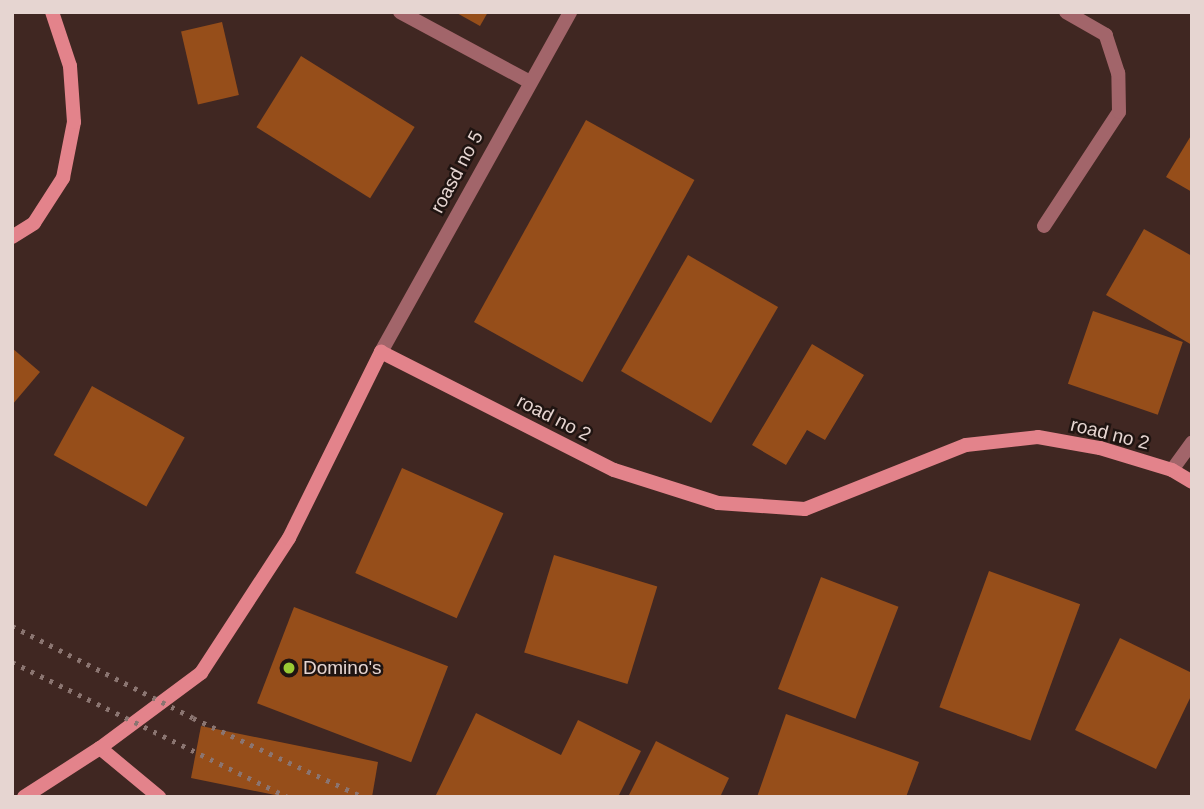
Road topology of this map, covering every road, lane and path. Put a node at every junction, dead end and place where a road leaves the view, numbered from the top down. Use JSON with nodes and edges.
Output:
{"nodes":[{"id":1,"x":52,"y":12,"type":"edge"},
{"id":2,"x":400,"y":12,"type":"edge"},
{"id":3,"x":569,"y":12,"type":"edge"},
{"id":4,"x":1066,"y":12,"type":"edge"},
{"id":5,"x":528,"y":81,"type":"junction"},
{"id":6,"x":1044,"y":226,"type":"dead end"},
{"id":7,"x":12,"y":237,"type":"edge"},
{"id":8,"x":381,"y":352,"type":"junction"},
{"id":9,"x":1192,"y":442,"type":"edge"},
{"id":10,"x":1172,"y":470,"type":"junction"},
{"id":11,"x":1192,"y":482,"type":"edge"},
{"id":12,"x":100,"y":748,"type":"junction"},
{"id":13,"x":24,"y":797,"type":"edge"},
{"id":14,"x":159,"y":797,"type":"edge"}],
"edges":[{"from":1,"to":7,"type":"main road"},
{"from":2,"to":5,"type":"street"},
{"from":3,"to":5,"type":"street","name":"roasd no 5"},
{"from":4,"to":6,"type":"street"},
{"from":5,"to":8,"type":"street","name":"roasd no 5"},
{"from":8,"to":10,"type":"main road","name":"road no 2"},
{"from":8,"to":12,"type":"main road"},
{"from":9,"to":10,"type":"street"},
{"from":10,"to":11,"type":"main road","name":"road no 2"},
{"from":12,"to":13,"type":"main road"},
{"from":12,"to":14,"type":"main road"}]}
